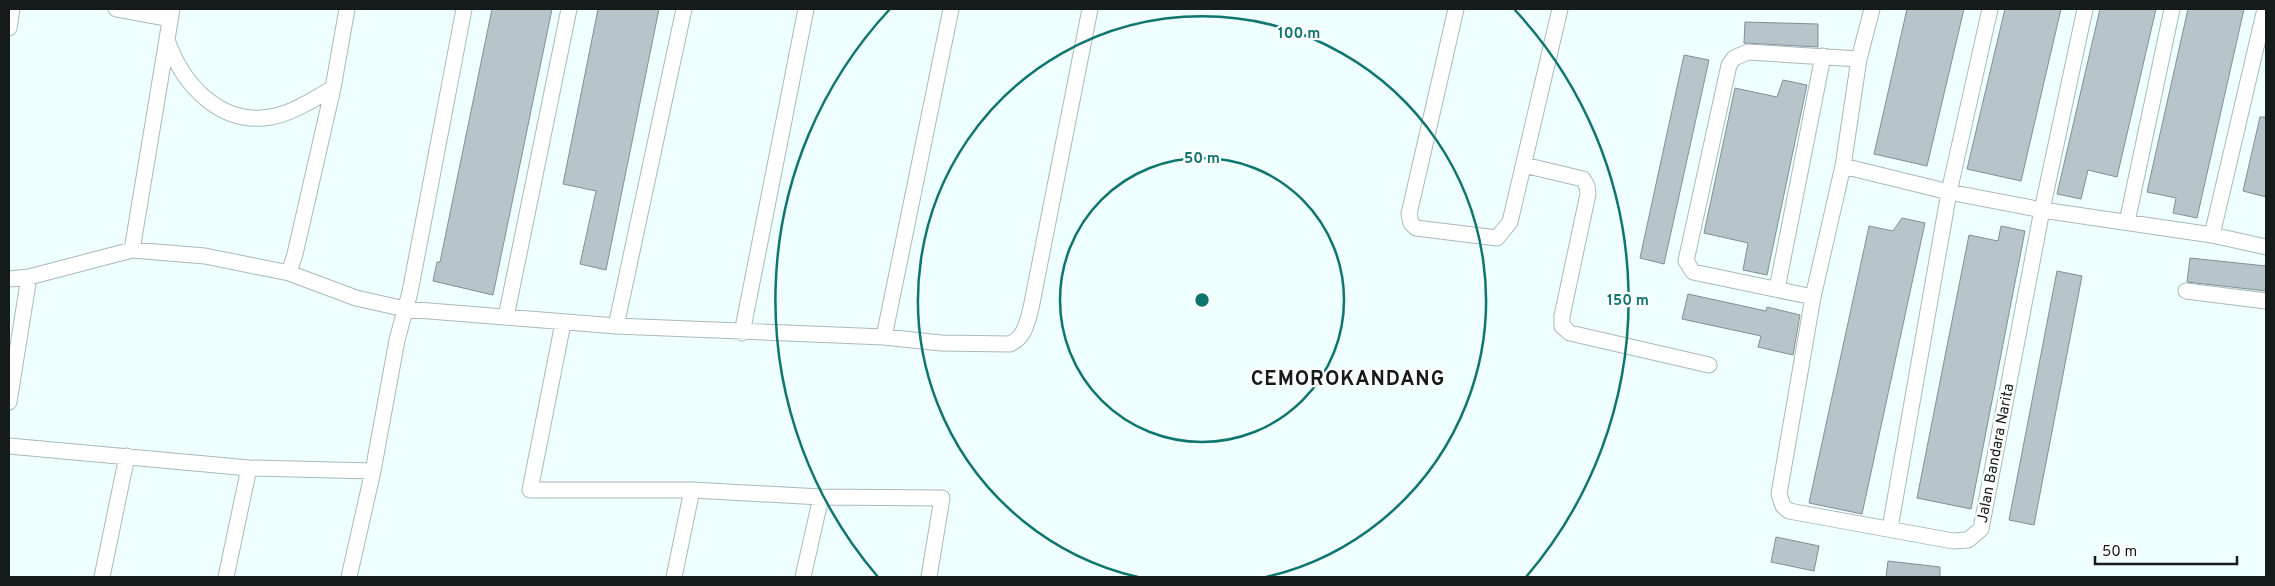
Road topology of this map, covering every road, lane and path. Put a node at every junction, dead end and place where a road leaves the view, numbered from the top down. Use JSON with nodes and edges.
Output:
{"nodes":[{"id":1,"x":12,"y":9,"type":"edge"},
{"id":2,"x":116,"y":9,"type":"edge"},
{"id":3,"x":347,"y":9,"type":"edge"},
{"id":4,"x":464,"y":9,"type":"edge"},
{"id":5,"x":570,"y":9,"type":"edge"},
{"id":6,"x":684,"y":9,"type":"edge"},
{"id":7,"x":806,"y":9,"type":"edge"},
{"id":8,"x":951,"y":9,"type":"edge"},
{"id":9,"x":1090,"y":9,"type":"edge"},
{"id":10,"x":1456,"y":9,"type":"edge"},
{"id":11,"x":1560,"y":9,"type":"edge"},
{"id":12,"x":1872,"y":9,"type":"edge"},
{"id":13,"x":1990,"y":9,"type":"edge"},
{"id":14,"x":2085,"y":9,"type":"edge"},
{"id":15,"x":2172,"y":9,"type":"edge"},
{"id":16,"x":2266,"y":9,"type":"edge"},
{"id":17,"x":171,"y":14,"type":"edge"},
{"id":18,"x":9,"y":28,"type":"edge"},
{"id":19,"x":166,"y":36,"type":"junction"},
{"id":20,"x":1823,"y":56,"type":"junction"},
{"id":21,"x":1859,"y":59,"type":"junction"},
{"id":22,"x":333,"y":88,"type":"junction"},
{"id":23,"x":1524,"y":164,"type":"junction"},
{"id":24,"x":1843,"y":166,"type":"junction"},
{"id":25,"x":1949,"y":192,"type":"junction"},
{"id":26,"x":2042,"y":210,"type":"junction"},
{"id":27,"x":2127,"y":222,"type":"junction"},
{"id":28,"x":2212,"y":235,"type":"junction"},
{"id":29,"x":2266,"y":247,"type":"edge"},
{"id":30,"x":132,"y":250,"type":"junction"},
{"id":31,"x":289,"y":273,"type":"junction"},
{"id":32,"x":29,"y":277,"type":"junction"},
{"id":33,"x":9,"y":279,"type":"edge"},
{"id":34,"x":1777,"y":289,"type":"junction"},
{"id":35,"x":2186,"y":291,"type":"dead end"},
{"id":36,"x":1813,"y":297,"type":"junction"},
{"id":37,"x":2266,"y":301,"type":"edge"},
{"id":38,"x":405,"y":309,"type":"junction"},
{"id":39,"x":506,"y":317,"type":"junction"},
{"id":40,"x":564,"y":323,"type":"junction"},
{"id":41,"x":616,"y":326,"type":"junction"},
{"id":42,"x":742,"y":333,"type":"junction"},
{"id":43,"x":884,"y":337,"type":"junction"},
{"id":44,"x":1709,"y":365,"type":"dead end"},
{"id":45,"x":9,"y":402,"type":"edge"},
{"id":46,"x":9,"y":446,"type":"edge"},
{"id":47,"x":127,"y":456,"type":"junction"},
{"id":48,"x":249,"y":468,"type":"junction"},
{"id":49,"x":372,"y":471,"type":"junction"},
{"id":50,"x":692,"y":490,"type":"junction"},
{"id":51,"x":821,"y":496,"type":"junction"},
{"id":52,"x":1890,"y":528,"type":"junction"},
{"id":53,"x":102,"y":577,"type":"edge"},
{"id":54,"x":226,"y":577,"type":"edge"},
{"id":55,"x":349,"y":577,"type":"edge"},
{"id":56,"x":674,"y":577,"type":"edge"},
{"id":57,"x":803,"y":577,"type":"edge"},
{"id":58,"x":929,"y":577,"type":"edge"}],
"edges":[{"from":1,"to":18,"type":"street"},
{"from":2,"to":17,"type":"street"},
{"from":3,"to":22,"type":"street"},
{"from":4,"to":38,"type":"street"},
{"from":5,"to":39,"type":"street"},
{"from":6,"to":41,"type":"street"},
{"from":7,"to":42,"type":"street"},
{"from":8,"to":43,"type":"street"},
{"from":9,"to":43,"type":"street"},
{"from":10,"to":23,"type":"street"},
{"from":11,"to":23,"type":"street"},
{"from":12,"to":21,"type":"street","name":"Jalan Bandara Narita"},
{"from":13,"to":25,"type":"street"},
{"from":14,"to":26,"type":"street"},
{"from":15,"to":27,"type":"street"},
{"from":16,"to":28,"type":"street"},
{"from":17,"to":19,"type":"street"},
{"from":19,"to":22,"type":"street"},
{"from":19,"to":30,"type":"street"},
{"from":20,"to":21,"type":"street"},
{"from":20,"to":34,"type":"street"},
{"from":20,"to":34,"type":"street"},
{"from":21,"to":24,"type":"street","name":"Jalan Bandara Narita"},
{"from":22,"to":31,"type":"street"},
{"from":23,"to":44,"type":"street"},
{"from":24,"to":25,"type":"street"},
{"from":24,"to":36,"type":"street","name":"Jalan Bandara Narita"},
{"from":25,"to":26,"type":"street"},
{"from":25,"to":52,"type":"street"},
{"from":26,"to":27,"type":"street"},
{"from":26,"to":52,"type":"street","name":"Jalan Bandara Narita"},
{"from":27,"to":28,"type":"street"},
{"from":28,"to":29,"type":"street"},
{"from":30,"to":31,"type":"street"},
{"from":30,"to":32,"type":"street"},
{"from":31,"to":38,"type":"street"},
{"from":32,"to":33,"type":"street"},
{"from":32,"to":45,"type":"street"},
{"from":34,"to":36,"type":"street"},
{"from":35,"to":37,"type":"street"},
{"from":36,"to":52,"type":"street","name":"Jalan Bandara Narita"},
{"from":38,"to":39,"type":"street"},
{"from":38,"to":49,"type":"street"},
{"from":39,"to":40,"type":"street"},
{"from":40,"to":41,"type":"street"},
{"from":40,"to":50,"type":"street"},
{"from":41,"to":42,"type":"street"},
{"from":42,"to":43,"type":"street"},
{"from":46,"to":47,"type":"street"},
{"from":47,"to":48,"type":"street"},
{"from":47,"to":53,"type":"street"},
{"from":48,"to":49,"type":"street"},
{"from":48,"to":54,"type":"street"},
{"from":49,"to":55,"type":"street"},
{"from":50,"to":51,"type":"street"},
{"from":50,"to":56,"type":"street"},
{"from":51,"to":57,"type":"street"},
{"from":51,"to":58,"type":"street"}]}
